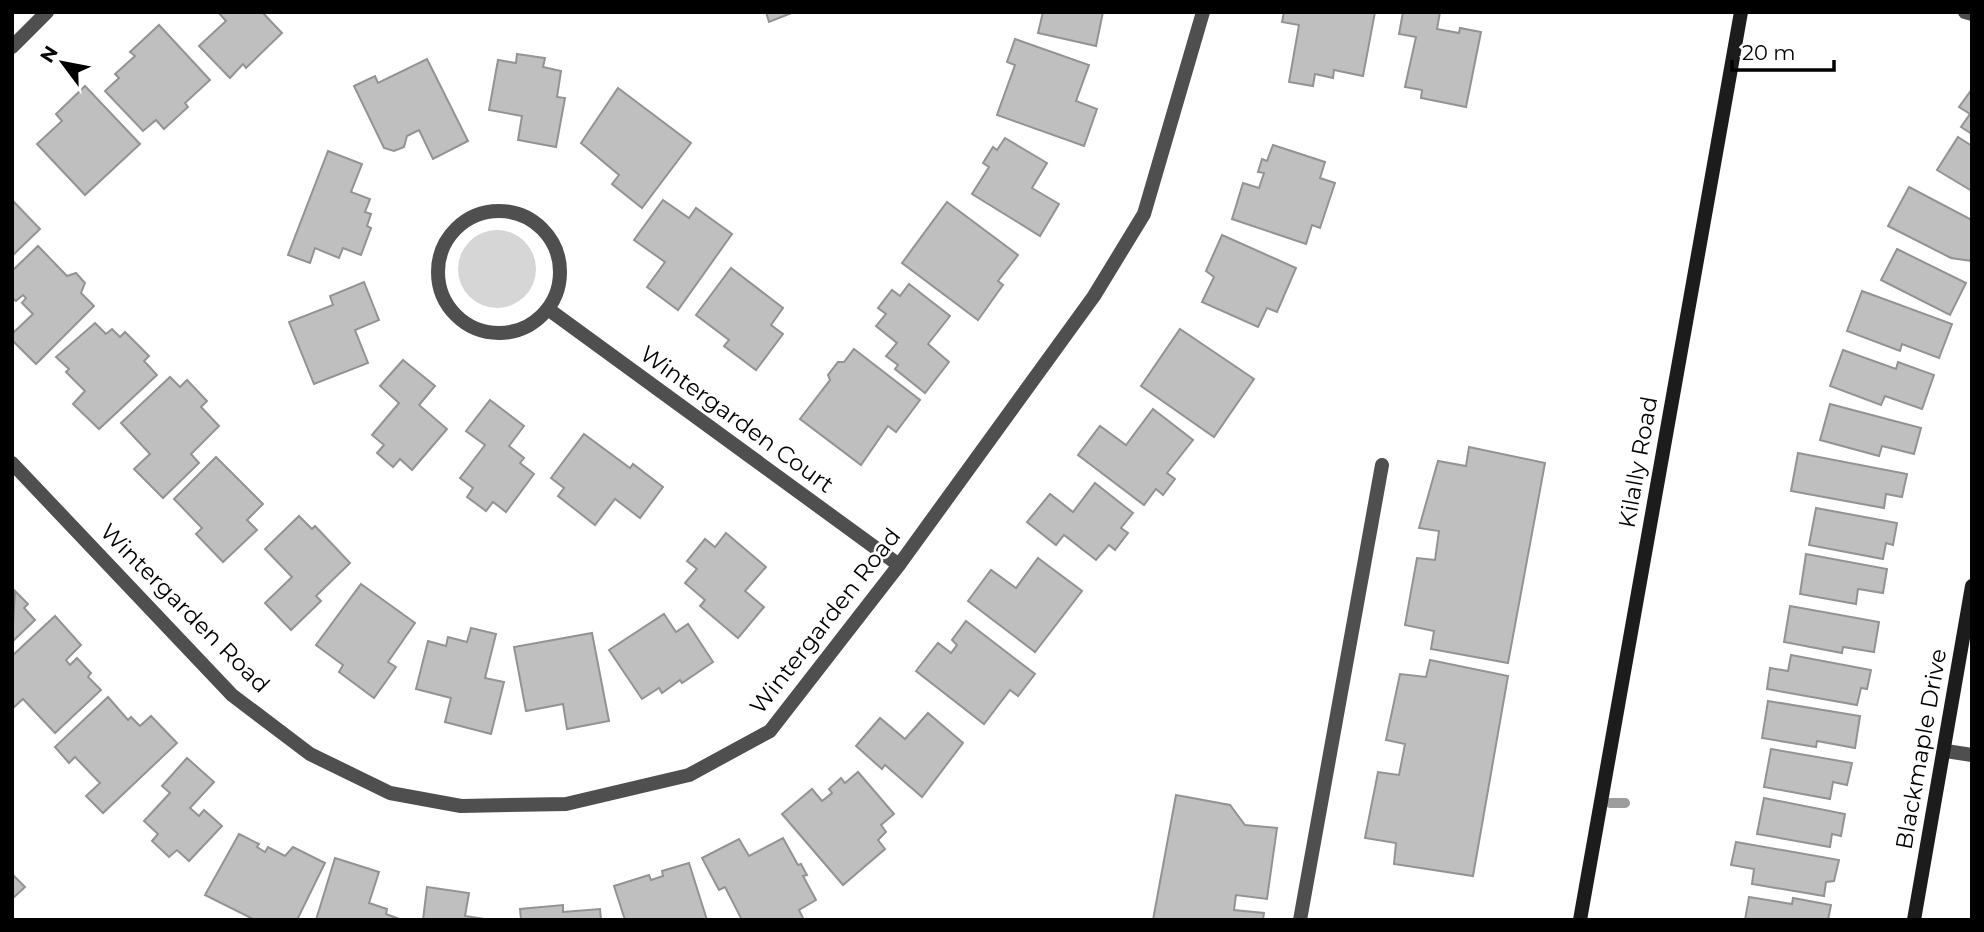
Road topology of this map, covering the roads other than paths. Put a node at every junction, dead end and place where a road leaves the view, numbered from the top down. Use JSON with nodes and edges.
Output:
{"nodes":[{"id":1,"x":47,"y":12,"type":"edge"},
{"id":2,"x":1203,"y":12,"type":"edge"},
{"id":3,"x":1741,"y":12,"type":"edge"},
{"id":4,"x":1965,"y":12,"type":"edge"},
{"id":5,"x":1972,"y":13,"type":"edge"},
{"id":6,"x":12,"y":47,"type":"edge"},
{"id":7,"x":548,"y":309,"type":"junction"},
{"id":8,"x":12,"y":463,"type":"edge"},
{"id":9,"x":1382,"y":465,"type":"dead end"},
{"id":10,"x":899,"y":565,"type":"junction"},
{"id":11,"x":1972,"y":586,"type":"edge"},
{"id":12,"x":1946,"y":751,"type":"junction"},
{"id":13,"x":1972,"y":755,"type":"edge"},
{"id":14,"x":1300,"y":920,"type":"edge"},
{"id":15,"x":1580,"y":920,"type":"edge"},
{"id":16,"x":1914,"y":920,"type":"edge"}],
"edges":[{"from":1,"to":6,"type":"street"},
{"from":2,"to":10,"type":"street","name":"Wintergarden Road"},
{"from":3,"to":15,"type":"street","name":"Kilally Road"},
{"from":4,"to":5,"type":"street"},
{"from":7,"to":7,"type":"street"},
{"from":7,"to":10,"type":"street","name":"Wintergarden Court"},
{"from":8,"to":10,"type":"street","name":"Wintergarden Road"},
{"from":9,"to":14,"type":"street"},
{"from":11,"to":12,"type":"street","name":"Blackmaple Drive"},
{"from":12,"to":13,"type":"street"},
{"from":12,"to":16,"type":"street","name":"Blackmaple Drive"}]}
